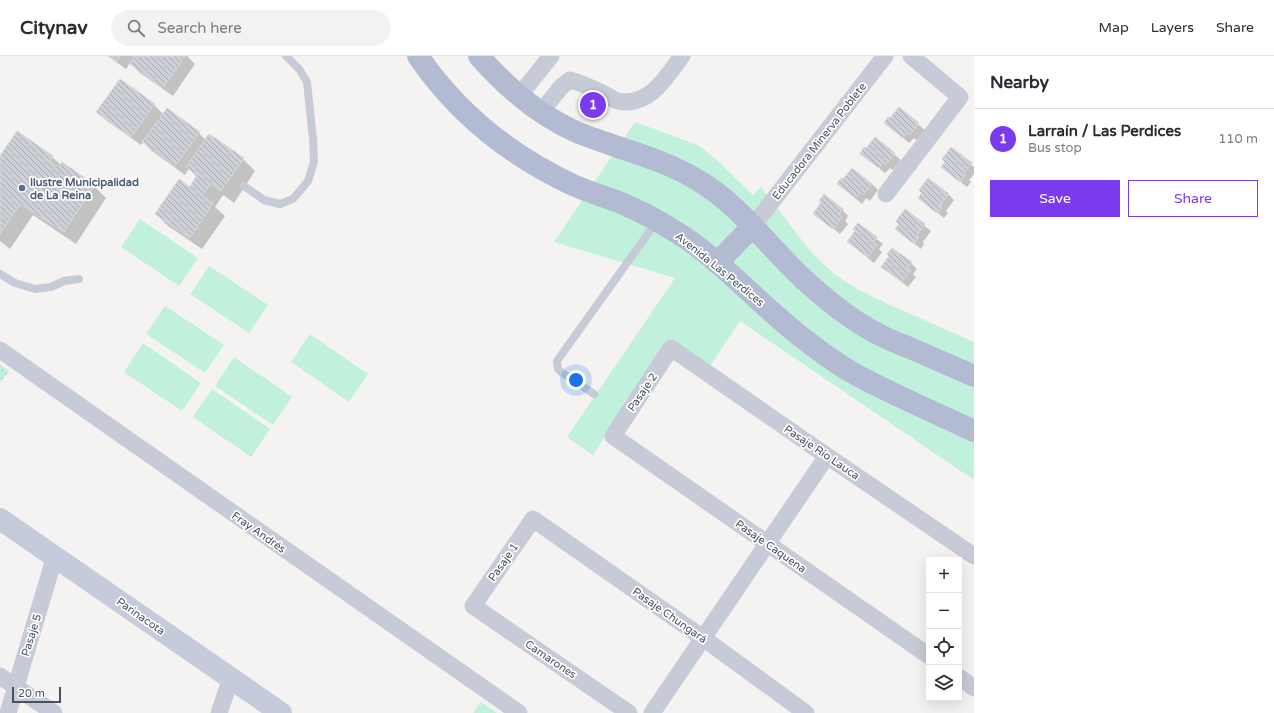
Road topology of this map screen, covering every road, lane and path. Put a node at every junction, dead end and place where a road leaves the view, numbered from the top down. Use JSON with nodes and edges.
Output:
{"nodes":[{"id":1,"x":286,"y":56,"type":"edge"},
{"id":2,"x":418,"y":56,"type":"edge"},
{"id":3,"x":479,"y":56,"type":"edge"},
{"id":4,"x":551,"y":56,"type":"edge"},
{"id":5,"x":682,"y":56,"type":"edge"},
{"id":6,"x":884,"y":56,"type":"edge"},
{"id":7,"x":911,"y":56,"type":"edge"},
{"id":8,"x":519,"y":96,"type":"junction"},
{"id":9,"x":541,"y":112,"type":"junction"},
{"id":10,"x":244,"y":186,"type":"dead end"},
{"id":11,"x":886,"y":194,"type":"dead end"},
{"id":12,"x":658,"y":220,"type":"junction"},
{"id":13,"x":753,"y":226,"type":"junction"},
{"id":14,"x":717,"y":263,"type":"junction"},
{"id":15,"x":0,"y":274,"type":"edge"},
{"id":16,"x":79,"y":279,"type":"dead end"},
{"id":17,"x":671,"y":348,"type":"joint"},
{"id":18,"x":0,"y":350,"type":"edge"},
{"id":19,"x":974,"y":376,"type":"edge"},
{"id":20,"x":594,"y":394,"type":"dead end"},
{"id":21,"x":974,"y":431,"type":"edge"},
{"id":22,"x":613,"y":436,"type":"joint"},
{"id":23,"x":827,"y":456,"type":"junction"},
{"id":24,"x":0,"y":518,"type":"edge"},
{"id":25,"x":533,"y":519,"type":"joint"},
{"id":26,"x":768,"y":543,"type":"junction"},
{"id":27,"x":55,"y":556,"type":"junction"},
{"id":28,"x":974,"y":556,"type":"edge"},
{"id":29,"x":473,"y":606,"type":"joint"},
{"id":30,"x":704,"y":638,"type":"junction"},
{"id":31,"x":926,"y":654,"type":"edge"},
{"id":32,"x":0,"y":676,"type":"edge"},
{"id":33,"x":231,"y":678,"type":"junction"},
{"id":34,"x":962,"y":679,"type":"edge"},
{"id":35,"x":15,"y":687,"type":"junction"},
{"id":36,"x":974,"y":688,"type":"edge"},
{"id":37,"x":8,"y":713,"type":"edge"},
{"id":38,"x":54,"y":713,"type":"edge"},
{"id":39,"x":219,"y":713,"type":"edge"},
{"id":40,"x":282,"y":713,"type":"edge"},
{"id":41,"x":518,"y":713,"type":"edge"},
{"id":42,"x":629,"y":713,"type":"edge"},
{"id":43,"x":652,"y":713,"type":"edge"},
{"id":44,"x":806,"y":713,"type":"edge"}],
"edges":[{"from":1,"to":10,"type":"lane"},
{"from":2,"to":12,"type":"main road","name":"Avenida Las Perdices"},
{"from":3,"to":8,"type":"main road"},
{"from":4,"to":8,"type":"street"},
{"from":5,"to":9,"type":"street"},
{"from":6,"to":13,"type":"street","name":"Educadora Minerva Poblete"},
{"from":7,"to":11,"type":"street"},
{"from":8,"to":9,"type":"main road"},
{"from":9,"to":13,"type":"main road"},
{"from":12,"to":14,"type":"main road","name":"Avenida Las Perdices"},
{"from":12,"to":20,"type":"lane"},
{"from":13,"to":14,"type":"main road"},
{"from":13,"to":19,"type":"main road"},
{"from":14,"to":21,"type":"main road","name":"Avenida Las Perdices"},
{"from":15,"to":16,"type":"lane"},
{"from":17,"to":22,"type":"street","name":"Pasaje 2"},
{"from":17,"to":23,"type":"street","name":"Pasaje Río Lauca"},
{"from":18,"to":41,"type":"street","name":"Fray Andrés"},
{"from":22,"to":26,"type":"street","name":"Pasaje Caquena"},
{"from":23,"to":26,"type":"street"},
{"from":23,"to":28,"type":"street","name":"Pasaje Río Lauca"},
{"from":24,"to":27,"type":"street","name":"Parinacota"},
{"from":25,"to":29,"type":"street","name":"Pasaje 1"},
{"from":25,"to":30,"type":"street","name":"Pasaje Chungará"},
{"from":26,"to":30,"type":"street"},
{"from":26,"to":31,"type":"street","name":"Pasaje Caquena"},
{"from":27,"to":33,"type":"street","name":"Parinacota"},
{"from":27,"to":35,"type":"street","name":"Pasaje 5"},
{"from":29,"to":42,"type":"street","name":"Camarones"},
{"from":30,"to":43,"type":"street"},
{"from":30,"to":44,"type":"street","name":"Pasaje Chungará"},
{"from":32,"to":35,"type":"street"},
{"from":33,"to":39,"type":"street"},
{"from":33,"to":40,"type":"street","name":"Parinacota"},
{"from":34,"to":36,"type":"street"},
{"from":35,"to":37,"type":"street","name":"Pasaje 5"},
{"from":35,"to":38,"type":"street"}]}
